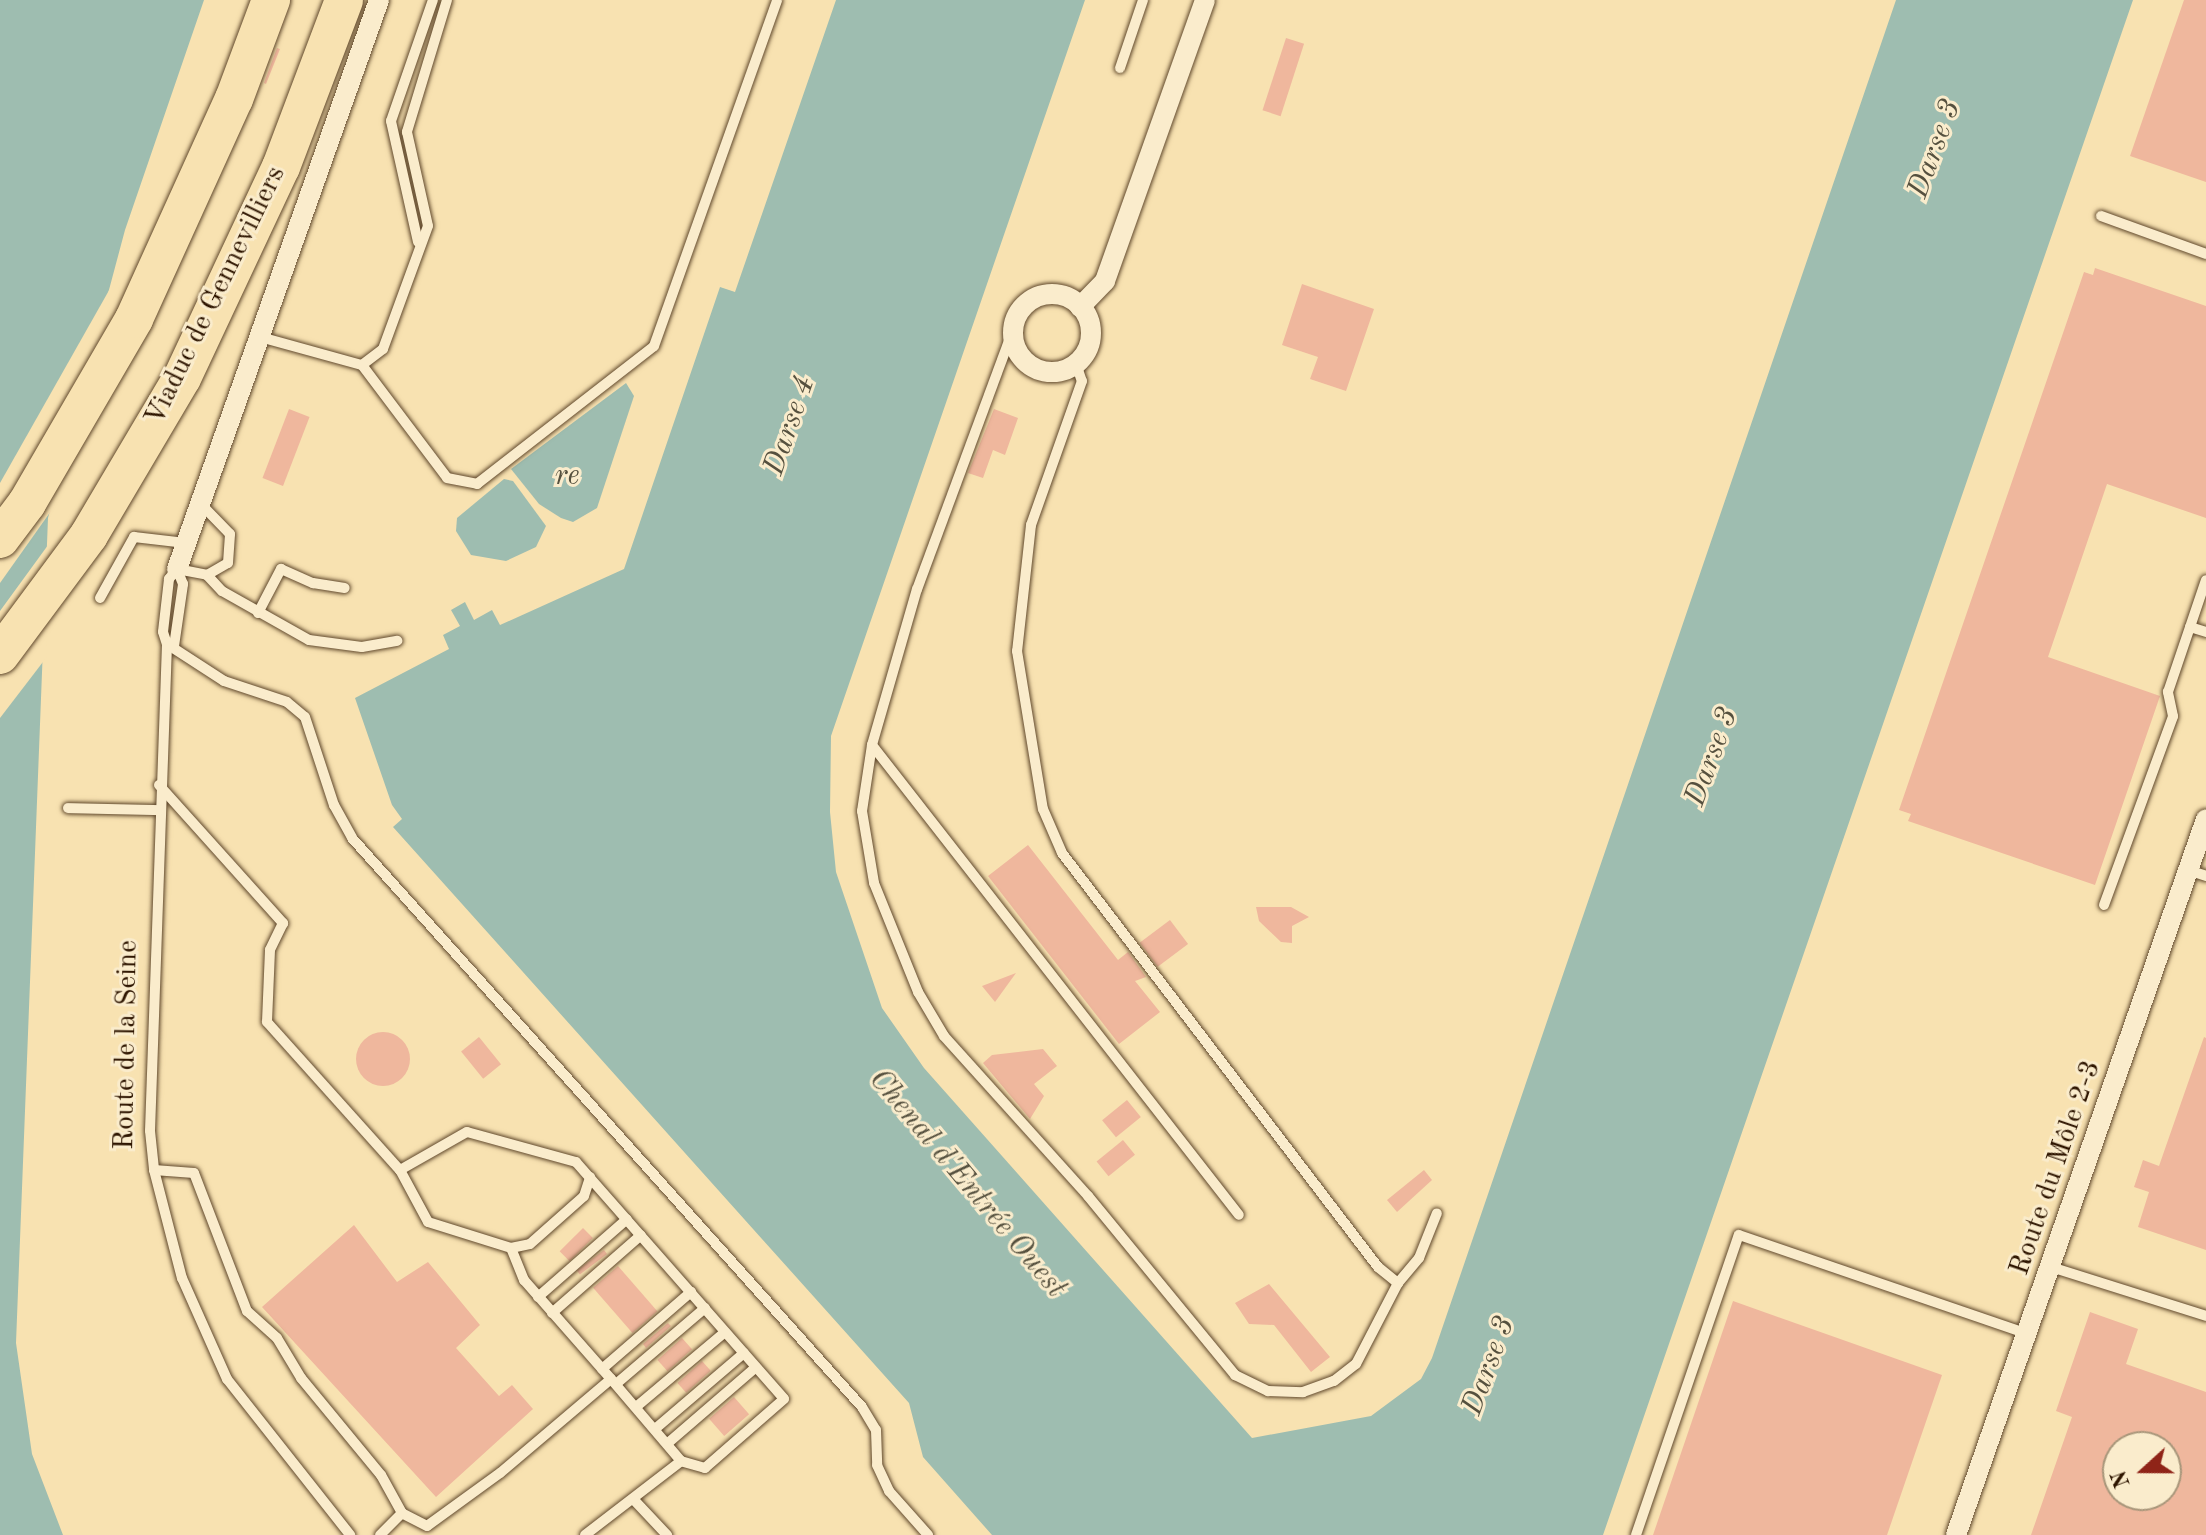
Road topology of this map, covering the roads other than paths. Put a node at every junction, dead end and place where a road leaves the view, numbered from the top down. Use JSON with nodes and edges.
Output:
{"nodes":[{"id":1,"x":271,"y":0,"type":"edge"},
{"id":2,"x":344,"y":0,"type":"edge"},
{"id":3,"x":379,"y":0,"type":"edge"},
{"id":4,"x":433,"y":0,"type":"edge"},
{"id":5,"x":447,"y":0,"type":"edge"},
{"id":6,"x":777,"y":0,"type":"edge"},
{"id":7,"x":1143,"y":0,"type":"edge"},
{"id":8,"x":1205,"y":0,"type":"edge"},
{"id":9,"x":1120,"y":68,"type":"dead end"},
{"id":10,"x":2101,"y":216,"type":"dead end"},
{"id":11,"x":418,"y":242,"type":"junction"},
{"id":12,"x":2206,"y":254,"type":"edge"},
{"id":13,"x":1080,"y":307,"type":"junction"},
{"id":14,"x":1013,"y":330,"type":"junction"},
{"id":15,"x":260,"y":337,"type":"junction"},
{"id":16,"x":1076,"y":364,"type":"junction"},
{"id":17,"x":362,"y":365,"type":"junction"},
{"id":18,"x":199,"y":502,"type":"junction"},
{"id":19,"x":0,"y":539,"type":"edge"},
{"id":20,"x":186,"y":543,"type":"junction"},
{"id":21,"x":177,"y":569,"type":"junction"},
{"id":22,"x":207,"y":575,"type":"junction"},
{"id":23,"x":2206,"y":580,"type":"edge"},
{"id":24,"x":345,"y":588,"type":"dead end"},
{"id":25,"x":100,"y":598,"type":"dead end"},
{"id":26,"x":258,"y":613,"type":"junction"},
{"id":27,"x":2190,"y":627,"type":"junction"},
{"id":28,"x":2206,"y":632,"type":"edge"},
{"id":29,"x":397,"y":641,"type":"dead end"},
{"id":30,"x":170,"y":645,"type":"junction"},
{"id":31,"x":0,"y":655,"type":"edge"},
{"id":32,"x":872,"y":745,"type":"junction"},
{"id":33,"x":159,"y":785,"type":"junction"},
{"id":34,"x":68,"y":808,"type":"dead end"},
{"id":35,"x":159,"y":810,"type":"junction"},
{"id":36,"x":2206,"y":819,"type":"edge"},
{"id":37,"x":2197,"y":873,"type":"edge"},
{"id":38,"x":2104,"y":905,"type":"dead end"},
{"id":39,"x":154,"y":1170,"type":"junction"},
{"id":40,"x":400,"y":1170,"type":"junction"},
{"id":41,"x":590,"y":1177,"type":"junction"},
{"id":42,"x":1437,"y":1213,"type":"dead end"},
{"id":43,"x":1239,"y":1215,"type":"dead end"},
{"id":44,"x":627,"y":1219,"type":"junction"},
{"id":45,"x":641,"y":1235,"type":"junction"},
{"id":46,"x":511,"y":1248,"type":"junction"},
{"id":47,"x":2051,"y":1267,"type":"junction"},
{"id":48,"x":1398,"y":1283,"type":"junction"},
{"id":49,"x":691,"y":1292,"type":"junction"},
{"id":50,"x":538,"y":1297,"type":"junction"},
{"id":51,"x":705,"y":1308,"type":"junction"},
{"id":52,"x":552,"y":1313,"type":"junction"},
{"id":53,"x":2206,"y":1316,"type":"edge"},
{"id":54,"x":725,"y":1332,"type":"junction"},
{"id":55,"x":2028,"y":1334,"type":"junction"},
{"id":56,"x":744,"y":1353,"type":"junction"},
{"id":57,"x":756,"y":1367,"type":"junction"},
{"id":58,"x":602,"y":1369,"type":"junction"},
{"id":59,"x":613,"y":1382,"type":"junction"},
{"id":60,"x":636,"y":1407,"type":"junction"},
{"id":61,"x":655,"y":1429,"type":"junction"},
{"id":62,"x":668,"y":1443,"type":"junction"},
{"id":63,"x":681,"y":1461,"type":"junction"},
{"id":64,"x":635,"y":1501,"type":"junction"},
{"id":65,"x":402,"y":1513,"type":"junction"},
{"id":66,"x":431,"y":1530,"type":"edge"},
{"id":67,"x":350,"y":1535,"type":"edge"},
{"id":68,"x":380,"y":1535,"type":"edge"},
{"id":69,"x":585,"y":1535,"type":"edge"},
{"id":70,"x":667,"y":1535,"type":"edge"},
{"id":71,"x":928,"y":1535,"type":"edge"},
{"id":72,"x":1636,"y":1535,"type":"edge"},
{"id":73,"x":1956,"y":1535,"type":"edge"}],
"edges":[{"from":1,"to":19,"type":"highway"},
{"from":2,"to":31,"type":"highway","name":"Viaduc de Gennevilliers"},
{"from":3,"to":15,"type":"street","name":"Route de la Seine"},
{"from":4,"to":11,"type":"lane"},
{"from":5,"to":11,"type":"lane"},
{"from":6,"to":17,"type":"lane"},
{"from":7,"to":9,"type":"lane"},
{"from":8,"to":13,"type":"street"},
{"from":10,"to":12,"type":"lane"},
{"from":11,"to":17,"type":"lane"},
{"from":13,"to":14,"type":"street"},
{"from":13,"to":16,"type":"street"},
{"from":14,"to":16,"type":"street"},
{"from":14,"to":32,"type":"lane"},
{"from":15,"to":17,"type":"lane"},
{"from":15,"to":18,"type":"street","name":"Route de la Seine"},
{"from":16,"to":48,"type":"lane"},
{"from":18,"to":20,"type":"street","name":"Route de la Seine"},
{"from":18,"to":22,"type":"lane"},
{"from":20,"to":21,"type":"street","name":"Route de la Seine"},
{"from":20,"to":25,"type":"lane"},
{"from":21,"to":22,"type":"lane"},
{"from":21,"to":30,"type":"lane","name":"Route de la Seine"},
{"from":22,"to":26,"type":"lane"},
{"from":23,"to":27,"type":"lane"},
{"from":24,"to":26,"type":"lane"},
{"from":26,"to":29,"type":"lane"},
{"from":27,"to":28,"type":"lane"},
{"from":27,"to":38,"type":"lane"},
{"from":30,"to":33,"type":"lane","name":"Route de la Seine"},
{"from":30,"to":71,"type":"lane"},
{"from":32,"to":43,"type":"lane"},
{"from":32,"to":48,"type":"lane"},
{"from":33,"to":35,"type":"lane","name":"Route de la Seine"},
{"from":33,"to":40,"type":"lane"},
{"from":34,"to":35,"type":"lane"},
{"from":35,"to":39,"type":"lane","name":"Route de la Seine"},
{"from":36,"to":37,"type":"street","name":"Route du Môle 2-3"},
{"from":37,"to":47,"type":"street","name":"Route du Môle 2-3"},
{"from":39,"to":65,"type":"lane"},
{"from":39,"to":67,"type":"lane","name":"Route de la Seine"},
{"from":40,"to":41,"type":"lane"},
{"from":40,"to":46,"type":"lane"},
{"from":41,"to":44,"type":"lane"},
{"from":41,"to":46,"type":"lane"},
{"from":42,"to":48,"type":"lane"},
{"from":44,"to":45,"type":"lane"},
{"from":44,"to":50,"type":"lane"},
{"from":45,"to":49,"type":"lane"},
{"from":45,"to":52,"type":"lane"},
{"from":46,"to":50,"type":"lane"},
{"from":47,"to":53,"type":"lane"},
{"from":47,"to":55,"type":"street","name":"Route du Môle 2-3"},
{"from":49,"to":51,"type":"lane"},
{"from":49,"to":58,"type":"lane"},
{"from":50,"to":52,"type":"lane"},
{"from":51,"to":54,"type":"lane"},
{"from":51,"to":59,"type":"lane"},
{"from":52,"to":58,"type":"lane"},
{"from":54,"to":56,"type":"lane"},
{"from":54,"to":60,"type":"lane"},
{"from":55,"to":72,"type":"lane"},
{"from":55,"to":73,"type":"street","name":"Route du Môle 2-3"},
{"from":56,"to":57,"type":"lane"},
{"from":56,"to":61,"type":"lane"},
{"from":57,"to":62,"type":"lane"},
{"from":57,"to":63,"type":"lane"},
{"from":58,"to":59,"type":"lane"},
{"from":59,"to":60,"type":"lane"},
{"from":59,"to":66,"type":"lane"},
{"from":60,"to":61,"type":"lane"},
{"from":61,"to":62,"type":"lane"},
{"from":62,"to":63,"type":"lane"},
{"from":63,"to":64,"type":"lane"},
{"from":64,"to":69,"type":"lane"},
{"from":64,"to":70,"type":"lane"},
{"from":65,"to":66,"type":"lane"},
{"from":65,"to":68,"type":"lane"}]}
